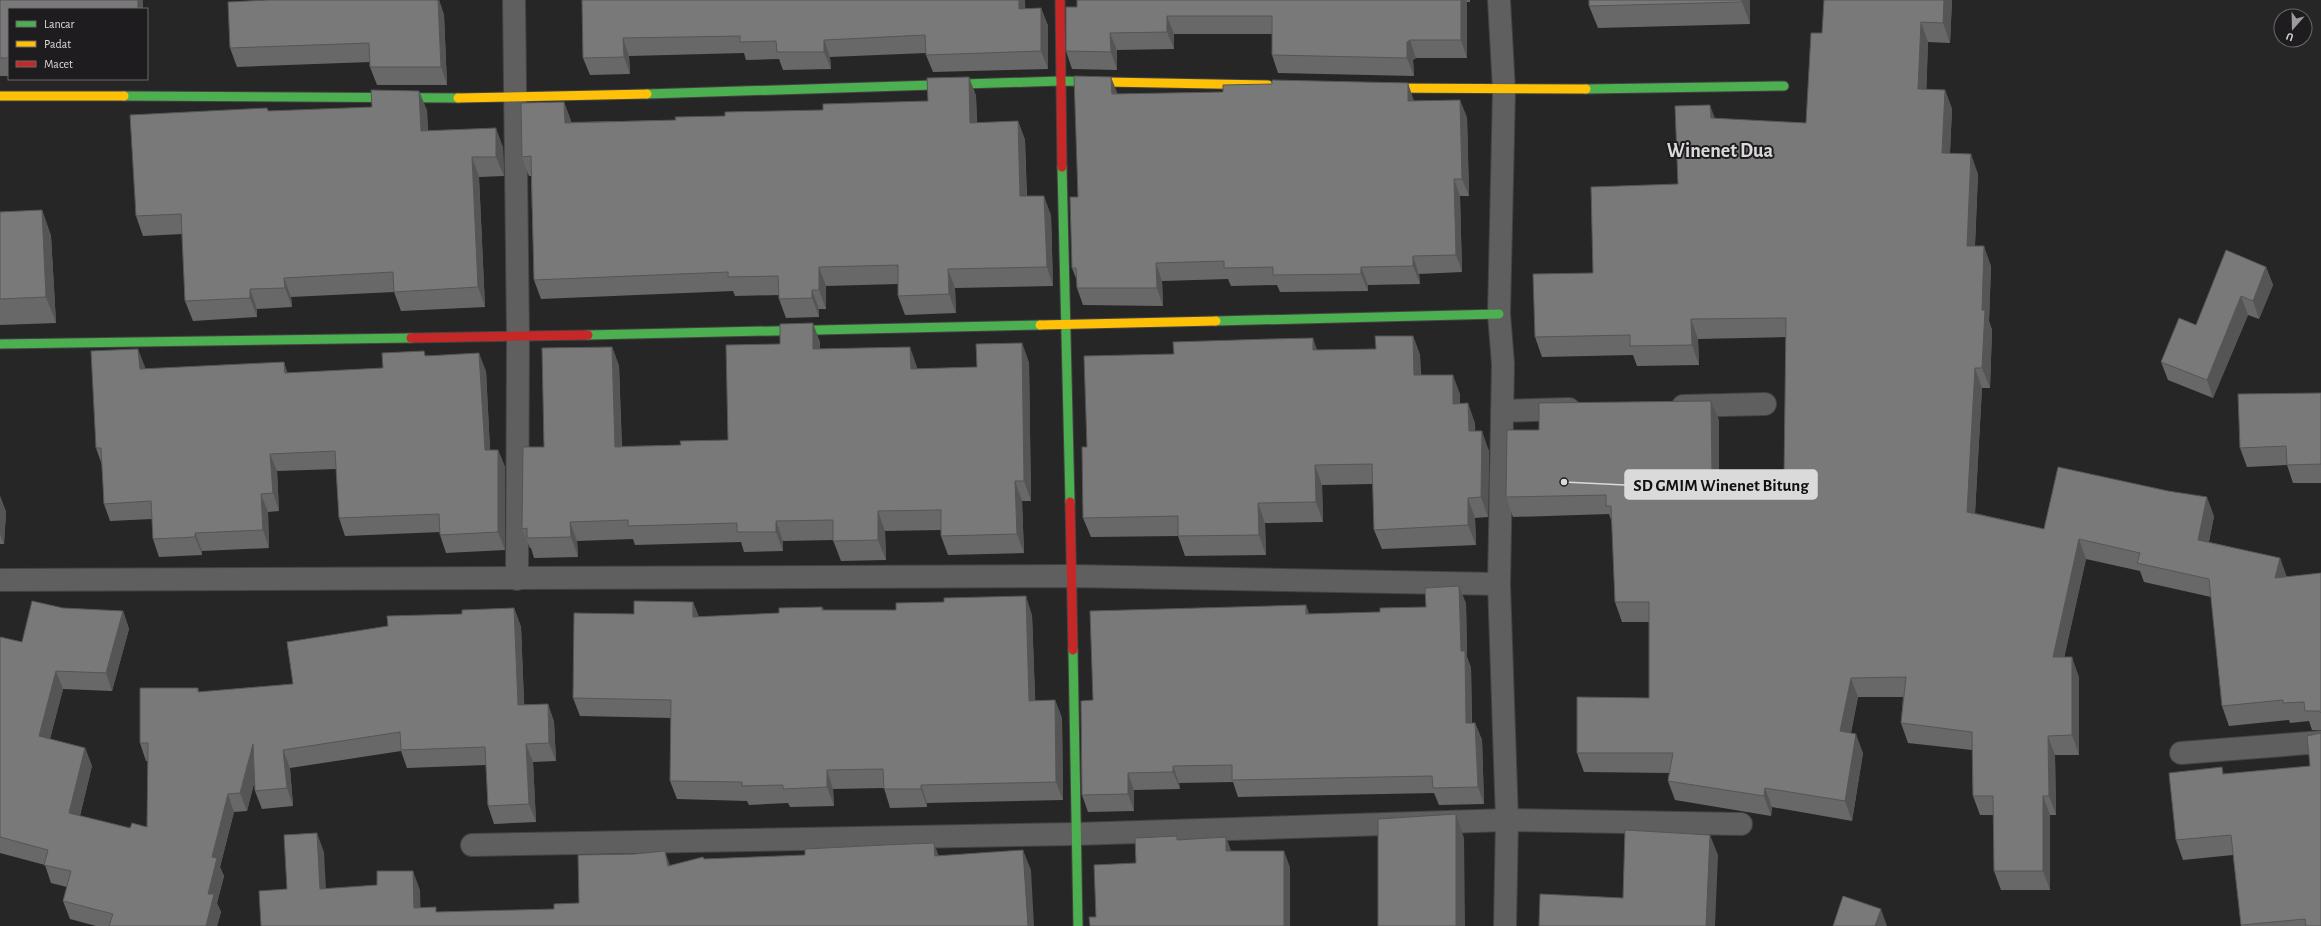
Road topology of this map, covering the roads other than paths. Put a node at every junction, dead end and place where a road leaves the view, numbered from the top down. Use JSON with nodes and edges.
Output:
{"nodes":[{"id":1,"x":514,"y":0,"type":"edge"},
{"id":2,"x":1060,"y":0,"type":"edge"},
{"id":3,"x":1499,"y":0,"type":"edge"},
{"id":4,"x":1060,"y":81,"type":"junction"},
{"id":5,"x":1274,"y":86,"type":"edge"},
{"id":6,"x":1784,"y":86,"type":"dead end"},
{"id":7,"x":1369,"y":88,"type":"edge"},
{"id":8,"x":1504,"y":90,"type":"junction"},
{"id":9,"x":0,"y":96,"type":"edge"},
{"id":10,"x":515,"y":98,"type":"junction"},
{"id":11,"x":1499,"y":314,"type":"junction"},
{"id":12,"x":1067,"y":323,"type":"junction"},
{"id":13,"x":518,"y":337,"type":"junction"},
{"id":14,"x":0,"y":344,"type":"edge"},
{"id":15,"x":1765,"y":404,"type":"dead end"},
{"id":16,"x":1661,"y":407,"type":"edge"},
{"id":17,"x":1590,"y":409,"type":"edge"},
{"id":18,"x":1502,"y":411,"type":"junction"},
{"id":19,"x":1071,"y":576,"type":"junction"},
{"id":20,"x":517,"y":579,"type":"junction"},
{"id":21,"x":0,"y":580,"type":"edge"},
{"id":22,"x":1499,"y":584,"type":"junction"},
{"id":23,"x":2321,"y":742,"type":"edge"},
{"id":24,"x":2181,"y":753,"type":"dead end"},
{"id":25,"x":1507,"y":820,"type":"junction"},
{"id":26,"x":1741,"y":824,"type":"dead end"},
{"id":27,"x":1076,"y":834,"type":"junction"},
{"id":28,"x":472,"y":845,"type":"dead end"},
{"id":29,"x":1078,"y":926,"type":"edge"},
{"id":30,"x":1505,"y":926,"type":"edge"}],
"edges":[{"from":1,"to":10,"type":"street"},
{"from":2,"to":4,"type":"street"},
{"from":3,"to":8,"type":"street"},
{"from":4,"to":5,"type":"street"},
{"from":4,"to":10,"type":"street"},
{"from":4,"to":12,"type":"street"},
{"from":6,"to":8,"type":"street"},
{"from":7,"to":8,"type":"street"},
{"from":8,"to":11,"type":"street"},
{"from":9,"to":10,"type":"street"},
{"from":10,"to":13,"type":"street"},
{"from":11,"to":12,"type":"street"},
{"from":11,"to":18,"type":"street"},
{"from":12,"to":13,"type":"street"},
{"from":12,"to":19,"type":"street"},
{"from":13,"to":14,"type":"street"},
{"from":13,"to":20,"type":"street"},
{"from":15,"to":16,"type":"street"},
{"from":17,"to":18,"type":"street"},
{"from":18,"to":22,"type":"street"},
{"from":19,"to":20,"type":"street"},
{"from":19,"to":22,"type":"street"},
{"from":19,"to":27,"type":"street"},
{"from":20,"to":21,"type":"street"},
{"from":22,"to":25,"type":"street"},
{"from":23,"to":24,"type":"street"},
{"from":25,"to":26,"type":"street"},
{"from":25,"to":27,"type":"street"},
{"from":25,"to":30,"type":"street"},
{"from":27,"to":28,"type":"street"},
{"from":27,"to":29,"type":"street"}]}
